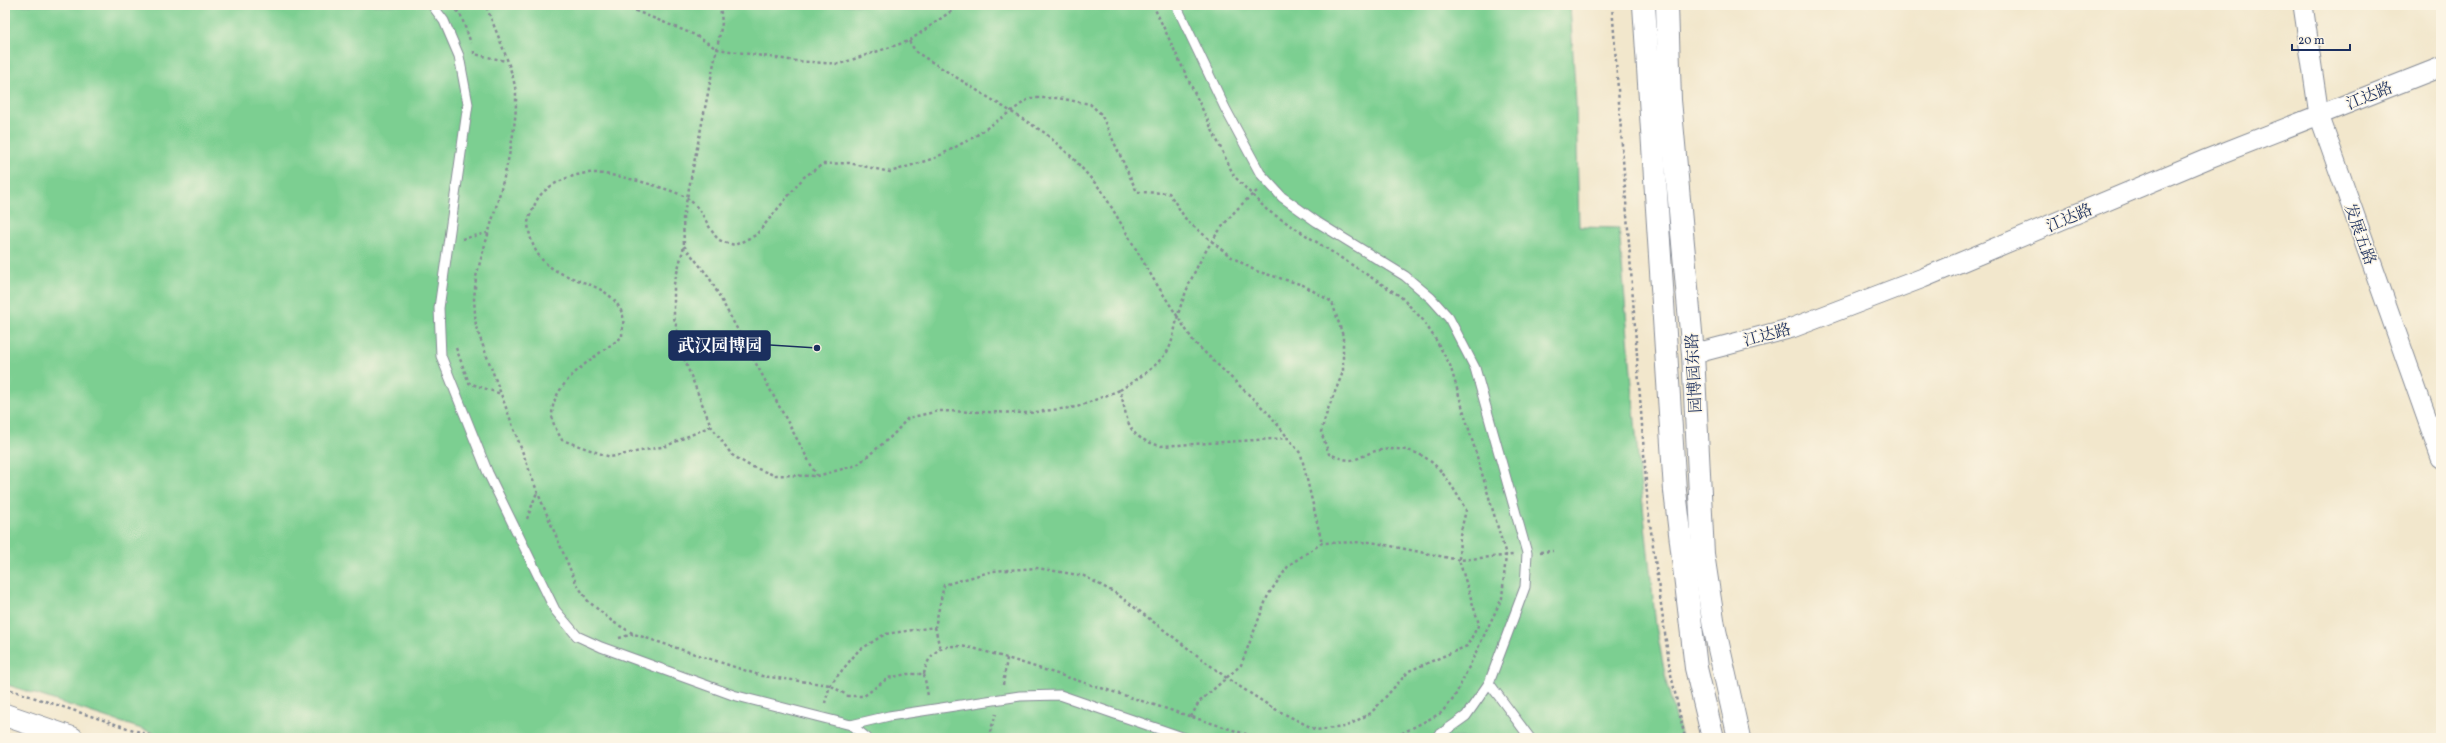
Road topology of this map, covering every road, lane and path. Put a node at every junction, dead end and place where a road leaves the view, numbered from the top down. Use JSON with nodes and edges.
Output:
{"nodes":[{"id":1,"x":432,"y":5,"type":"edge"},
{"id":2,"x":453,"y":5,"type":"edge"},
{"id":3,"x":490,"y":5,"type":"edge"},
{"id":4,"x":612,"y":5,"type":"edge"},
{"id":5,"x":720,"y":5,"type":"edge"},
{"id":6,"x":960,"y":5,"type":"edge"},
{"id":7,"x":1153,"y":5,"type":"edge"},
{"id":8,"x":1176,"y":5,"type":"edge"},
{"id":9,"x":1612,"y":5,"type":"edge"},
{"id":10,"x":1644,"y":5,"type":"edge"},
{"id":11,"x":1667,"y":5,"type":"edge"},
{"id":12,"x":2303,"y":5,"type":"edge"},
{"id":13,"x":485,"y":6,"type":"edge"},
{"id":14,"x":910,"y":41,"type":"junction"},
{"id":15,"x":717,"y":49,"type":"junction"},
{"id":16,"x":506,"y":61,"type":"junction"},
{"id":17,"x":2441,"y":67,"type":"edge"},
{"id":18,"x":1010,"y":111,"type":"junction"},
{"id":19,"x":2319,"y":115,"type":"junction"},
{"id":20,"x":1269,"y":182,"type":"junction"},
{"id":21,"x":1252,"y":195,"type":"junction"},
{"id":22,"x":687,"y":198,"type":"junction"},
{"id":23,"x":487,"y":233,"type":"junction"},
{"id":24,"x":1211,"y":242,"type":"junction"},
{"id":25,"x":684,"y":246,"type":"junction"},
{"id":26,"x":460,"y":247,"type":"dead end"},
{"id":27,"x":1177,"y":317,"type":"junction"},
{"id":28,"x":455,"y":342,"type":"dead end"},
{"id":29,"x":1693,"y":354,"type":"junction"},
{"id":30,"x":1120,"y":390,"type":"junction"},
{"id":31,"x":502,"y":394,"type":"junction"},
{"id":32,"x":712,"y":426,"type":"junction"},
{"id":33,"x":1288,"y":438,"type":"junction"},
{"id":34,"x":2441,"y":458,"type":"edge"},
{"id":35,"x":817,"y":476,"type":"junction"},
{"id":36,"x":538,"y":491,"type":"junction"},
{"id":37,"x":529,"y":527,"type":"dead end"},
{"id":38,"x":1322,"y":543,"type":"junction"},
{"id":39,"x":1553,"y":551,"type":"dead end"},
{"id":40,"x":1526,"y":553,"type":"junction"},
{"id":41,"x":1506,"y":555,"type":"junction"},
{"id":42,"x":1459,"y":560,"type":"junction"},
{"id":43,"x":935,"y":627,"type":"junction"},
{"id":44,"x":634,"y":634,"type":"junction"},
{"id":45,"x":616,"y":639,"type":"dead end"},
{"id":46,"x":940,"y":649,"type":"junction"},
{"id":47,"x":1007,"y":658,"type":"junction"},
{"id":48,"x":924,"y":674,"type":"junction"},
{"id":49,"x":1228,"y":679,"type":"junction"},
{"id":50,"x":1489,"y":683,"type":"junction"},
{"id":51,"x":830,"y":685,"type":"junction"},
{"id":52,"x":1003,"y":687,"type":"dead end"},
{"id":53,"x":5,"y":688,"type":"edge"},
{"id":54,"x":936,"y":696,"type":"dead end"},
{"id":55,"x":5,"y":715,"type":"edge"},
{"id":56,"x":1191,"y":716,"type":"junction"},
{"id":57,"x":822,"y":718,"type":"junction"},
{"id":58,"x":851,"y":725,"type":"junction"},
{"id":59,"x":72,"y":738,"type":"edge"},
{"id":60,"x":158,"y":738,"type":"edge"},
{"id":61,"x":866,"y":738,"type":"edge"},
{"id":62,"x":1185,"y":738,"type":"edge"},
{"id":63,"x":1258,"y":738,"type":"edge"},
{"id":64,"x":1393,"y":738,"type":"edge"},
{"id":65,"x":1435,"y":738,"type":"edge"},
{"id":66,"x":1530,"y":738,"type":"edge"},
{"id":67,"x":1686,"y":738,"type":"edge"},
{"id":68,"x":1713,"y":738,"type":"edge"},
{"id":69,"x":1739,"y":738,"type":"edge"}],
"edges":[{"from":1,"to":57,"type":"lane"},
{"from":2,"to":16,"type":"path"},
{"from":3,"to":13,"type":"path"},
{"from":4,"to":15,"type":"path"},
{"from":5,"to":15,"type":"path"},
{"from":6,"to":14,"type":"path"},
{"from":7,"to":21,"type":"path"},
{"from":8,"to":20,"type":"lane"},
{"from":9,"to":67,"type":"path"},
{"from":10,"to":68,"type":"main road","name":"园博园东路"},
{"from":11,"to":29,"type":"main road","name":"园博园东路"},
{"from":12,"to":19,"type":"street","name":"发展五路"},
{"from":13,"to":16,"type":"path"},
{"from":14,"to":15,"type":"path"},
{"from":14,"to":18,"type":"path"},
{"from":15,"to":22,"type":"path"},
{"from":16,"to":23,"type":"path"},
{"from":17,"to":19,"type":"street","name":"江达路"},
{"from":18,"to":22,"type":"path"},
{"from":18,"to":24,"type":"path"},
{"from":18,"to":27,"type":"path"},
{"from":19,"to":29,"type":"street","name":"江达路"},
{"from":19,"to":34,"type":"street","name":"发展五路"},
{"from":20,"to":21,"type":"path"},
{"from":20,"to":40,"type":"lane"},
{"from":21,"to":24,"type":"path"},
{"from":21,"to":41,"type":"path"},
{"from":22,"to":25,"type":"path"},
{"from":22,"to":32,"type":"path"},
{"from":23,"to":26,"type":"path"},
{"from":23,"to":31,"type":"path"},
{"from":24,"to":27,"type":"path"},
{"from":24,"to":42,"type":"path"},
{"from":25,"to":32,"type":"path"},
{"from":25,"to":35,"type":"path"},
{"from":27,"to":30,"type":"path"},
{"from":27,"to":33,"type":"path"},
{"from":28,"to":31,"type":"path"},
{"from":29,"to":69,"type":"main road","name":"园博园东路"},
{"from":30,"to":33,"type":"path"},
{"from":30,"to":35,"type":"path"},
{"from":31,"to":36,"type":"path"},
{"from":32,"to":35,"type":"path"},
{"from":33,"to":38,"type":"path"},
{"from":36,"to":37,"type":"path"},
{"from":36,"to":44,"type":"path"},
{"from":38,"to":42,"type":"path"},
{"from":38,"to":49,"type":"path"},
{"from":39,"to":40,"type":"path"},
{"from":40,"to":41,"type":"path"},
{"from":40,"to":50,"type":"lane"},
{"from":41,"to":42,"type":"path"},
{"from":41,"to":64,"type":"path"},
{"from":42,"to":49,"type":"path"},
{"from":43,"to":46,"type":"path"},
{"from":43,"to":49,"type":"path"},
{"from":43,"to":51,"type":"path"},
{"from":44,"to":45,"type":"path"},
{"from":44,"to":51,"type":"path"},
{"from":46,"to":47,"type":"path"},
{"from":46,"to":48,"type":"path"},
{"from":47,"to":52,"type":"path"},
{"from":47,"to":56,"type":"path"},
{"from":48,"to":51,"type":"path"},
{"from":48,"to":54,"type":"path"},
{"from":49,"to":56,"type":"path"},
{"from":50,"to":65,"type":"lane"},
{"from":50,"to":66,"type":"lane"},
{"from":51,"to":57,"type":"path"},
{"from":53,"to":60,"type":"path"},
{"from":55,"to":59,"type":"main road"},
{"from":56,"to":63,"type":"path"},
{"from":57,"to":58,"type":"lane"},
{"from":58,"to":61,"type":"lane"},
{"from":58,"to":62,"type":"lane"}]}
